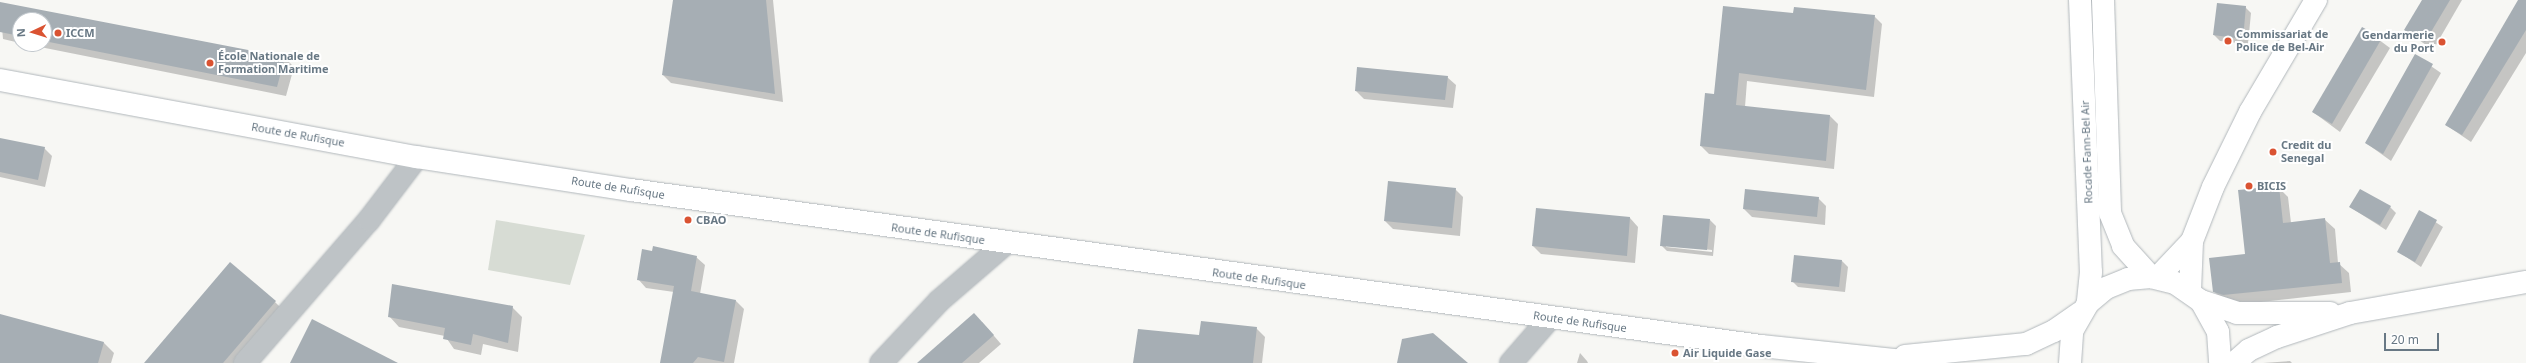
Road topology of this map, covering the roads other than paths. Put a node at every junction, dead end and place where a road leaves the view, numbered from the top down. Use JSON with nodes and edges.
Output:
{"nodes":[{"id":1,"x":2080,"y":0,"type":"edge"},
{"id":2,"x":2103,"y":0,"type":"edge"},
{"id":3,"x":2316,"y":0,"type":"edge"},
{"id":4,"x":0,"y":80,"type":"edge"},
{"id":5,"x":416,"y":157,"type":"junction"},
{"id":6,"x":2192,"y":241,"type":"junction"},
{"id":7,"x":1005,"y":244,"type":"junction"},
{"id":8,"x":2154,"y":278,"type":"junction"},
{"id":9,"x":2526,"y":282,"type":"edge"},
{"id":10,"x":2196,"y":296,"type":"junction"},
{"id":11,"x":2084,"y":308,"type":"junction"},
{"id":12,"x":2350,"y":313,"type":"junction"},
{"id":13,"x":1550,"y":318,"type":"junction"},
{"id":14,"x":1881,"y":358,"type":"junction"},
{"id":15,"x":245,"y":363,"type":"edge"},
{"id":16,"x":880,"y":363,"type":"edge"},
{"id":17,"x":1511,"y":363,"type":"edge"},
{"id":18,"x":1922,"y":363,"type":"edge"},
{"id":19,"x":2070,"y":363,"type":"edge"},
{"id":20,"x":2220,"y":363,"type":"edge"},
{"id":21,"x":2234,"y":363,"type":"edge"}],
"edges":[{"from":1,"to":11,"type":"main road","name":"Rocade Fann-Bel Air"},
{"from":2,"to":8,"type":"main road","name":"Rocade Fann-Bel Air"},
{"from":3,"to":6,"type":"main road"},
{"from":4,"to":5,"type":"main road","name":"Route de Rufisque"},
{"from":5,"to":7,"type":"main road","name":"Route de Rufisque"},
{"from":5,"to":15,"type":"street"},
{"from":6,"to":8,"type":"main road"},
{"from":6,"to":10,"type":"main road"},
{"from":7,"to":13,"type":"main road","name":"Route de Rufisque"},
{"from":7,"to":16,"type":"street"},
{"from":8,"to":10,"type":"main road"},
{"from":8,"to":11,"type":"main road","name":"Route de Rufisque"},
{"from":9,"to":12,"type":"main road"},
{"from":10,"to":12,"type":"main road"},
{"from":10,"to":20,"type":"main road"},
{"from":11,"to":14,"type":"main road","name":"Route de Rufisque"},
{"from":11,"to":19,"type":"main road"},
{"from":12,"to":21,"type":"main road"},
{"from":13,"to":14,"type":"main road","name":"Route de Rufisque"},
{"from":13,"to":17,"type":"street"},
{"from":14,"to":18,"type":"main road","name":"Route de Rufisque"}]}
